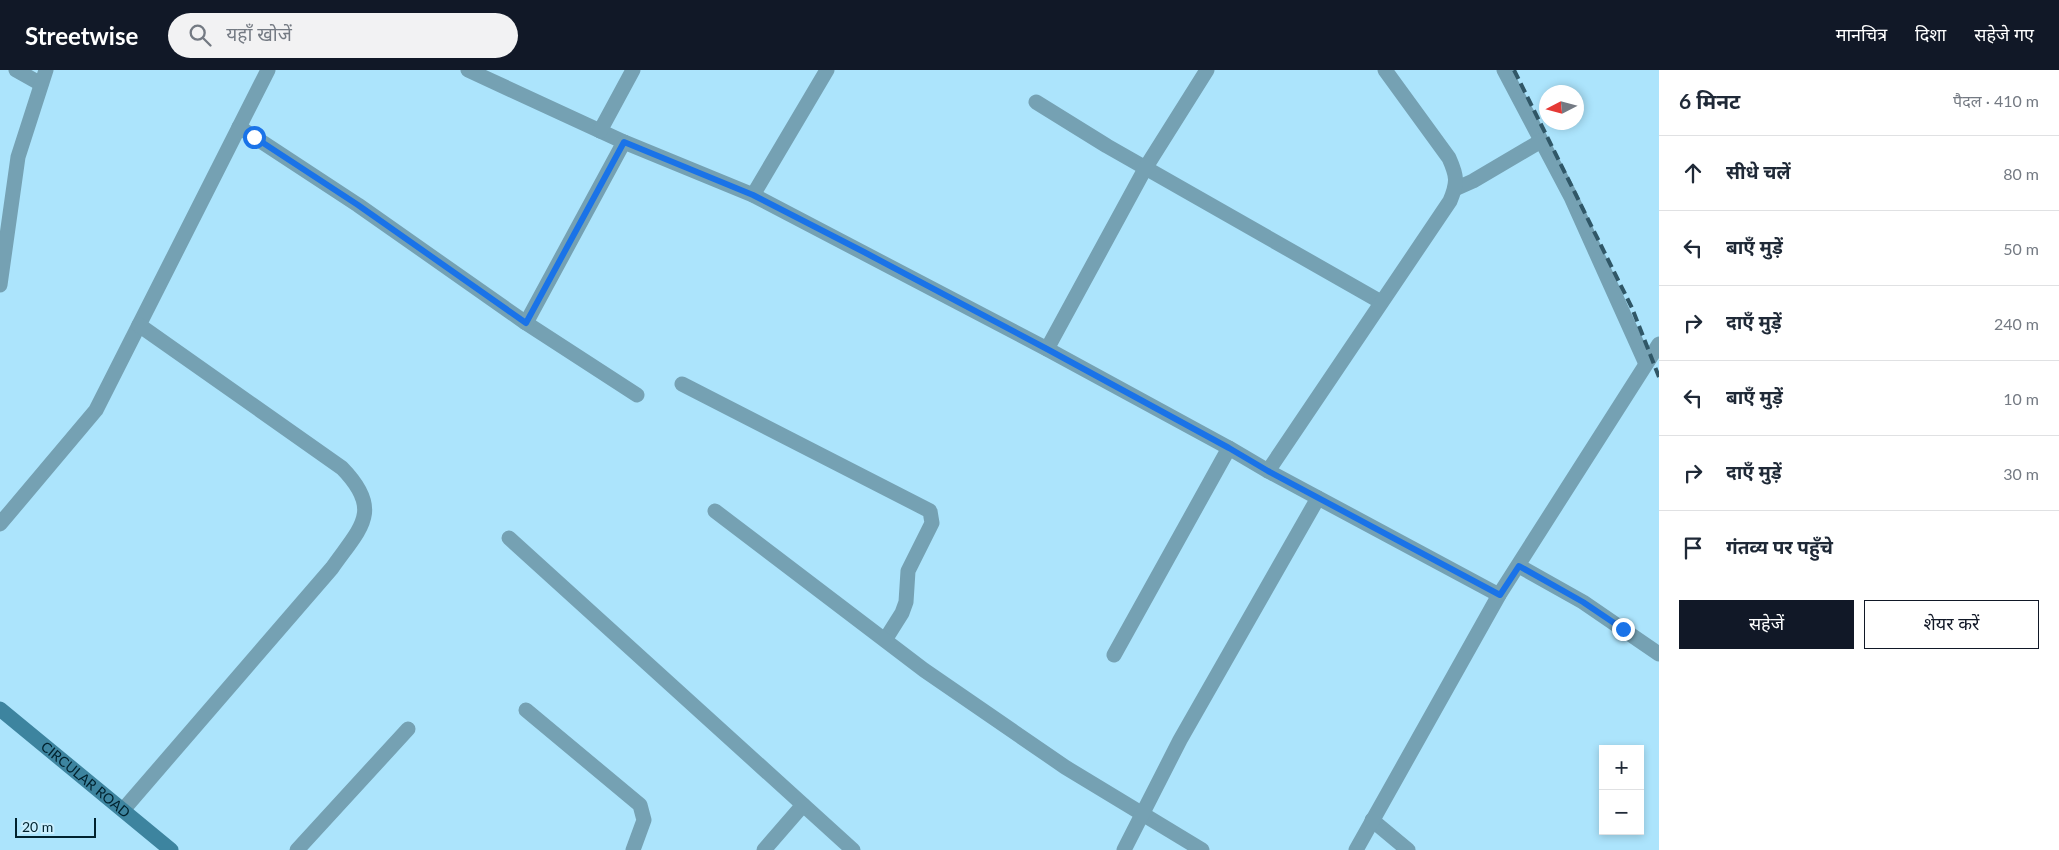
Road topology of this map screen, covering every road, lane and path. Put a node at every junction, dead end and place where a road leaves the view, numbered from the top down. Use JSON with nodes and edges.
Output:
{"nodes":[{"id":1,"x":16,"y":70,"type":"edge"},
{"id":2,"x":268,"y":70,"type":"edge"},
{"id":3,"x":468,"y":70,"type":"edge"},
{"id":4,"x":633,"y":70,"type":"edge"},
{"id":5,"x":828,"y":70,"type":"edge"},
{"id":6,"x":1207,"y":70,"type":"edge"},
{"id":7,"x":1385,"y":70,"type":"edge"},
{"id":8,"x":1504,"y":70,"type":"edge"},
{"id":9,"x":44,"y":77,"type":"edge"},
{"id":10,"x":1036,"y":102,"type":"dead end"},
{"id":11,"x":239,"y":127,"type":"junction"},
{"id":12,"x":600,"y":131,"type":"junction"},
{"id":13,"x":1542,"y":141,"type":"junction"},
{"id":14,"x":624,"y":142,"type":"junction"},
{"id":15,"x":1146,"y":167,"type":"junction"},
{"id":16,"x":1455,"y":189,"type":"junction"},
{"id":17,"x":753,"y":195,"type":"junction"},
{"id":18,"x":5,"y":216,"type":"edge"},
{"id":19,"x":0,"y":285,"type":"edge"},
{"id":20,"x":1381,"y":302,"type":"junction"},
{"id":21,"x":526,"y":323,"type":"junction"},
{"id":22,"x":139,"y":325,"type":"junction"},
{"id":23,"x":1659,"y":344,"type":"edge"},
{"id":24,"x":1047,"y":349,"type":"junction"},
{"id":25,"x":1646,"y":364,"type":"junction"},
{"id":26,"x":682,"y":384,"type":"dead end"},
{"id":27,"x":637,"y":395,"type":"dead end"},
{"id":28,"x":1229,"y":448,"type":"junction"},
{"id":29,"x":1268,"y":471,"type":"junction"},
{"id":30,"x":1318,"y":498,"type":"junction"},
{"id":31,"x":714,"y":511,"type":"dead end"},
{"id":32,"x":0,"y":524,"type":"edge"},
{"id":33,"x":508,"y":538,"type":"dead end"},
{"id":34,"x":1519,"y":566,"type":"junction"},
{"id":35,"x":1500,"y":595,"type":"junction"},
{"id":36,"x":885,"y":640,"type":"junction"},
{"id":37,"x":1659,"y":654,"type":"edge"},
{"id":38,"x":1114,"y":655,"type":"dead end"},
{"id":39,"x":0,"y":710,"type":"edge"},
{"id":40,"x":526,"y":710,"type":"dead end"},
{"id":41,"x":408,"y":729,"type":"dead end"},
{"id":42,"x":803,"y":805,"type":"junction"},
{"id":43,"x":122,"y":810,"type":"junction"},
{"id":44,"x":1142,"y":815,"type":"junction"},
{"id":45,"x":1372,"y":820,"type":"junction"},
{"id":46,"x":171,"y":850,"type":"edge"},
{"id":47,"x":297,"y":850,"type":"edge"},
{"id":48,"x":634,"y":850,"type":"edge"},
{"id":49,"x":764,"y":850,"type":"edge"},
{"id":50,"x":854,"y":850,"type":"edge"},
{"id":51,"x":1124,"y":850,"type":"edge"},
{"id":52,"x":1202,"y":850,"type":"edge"},
{"id":53,"x":1356,"y":850,"type":"edge"},
{"id":54,"x":1408,"y":850,"type":"edge"}],
"edges":[{"from":1,"to":9,"type":"street"},
{"from":2,"to":11,"type":"street"},
{"from":3,"to":12,"type":"street"},
{"from":4,"to":12,"type":"street"},
{"from":5,"to":17,"type":"street"},
{"from":6,"to":15,"type":"street"},
{"from":7,"to":16,"type":"street"},
{"from":8,"to":13,"type":"street"},
{"from":9,"to":18,"type":"street"},
{"from":10,"to":15,"type":"street"},
{"from":11,"to":21,"type":"street"},
{"from":11,"to":22,"type":"street"},
{"from":12,"to":14,"type":"street"},
{"from":13,"to":16,"type":"street"},
{"from":13,"to":25,"type":"street"},
{"from":14,"to":17,"type":"street"},
{"from":14,"to":21,"type":"street"},
{"from":15,"to":20,"type":"street"},
{"from":15,"to":24,"type":"street"},
{"from":16,"to":20,"type":"street"},
{"from":17,"to":24,"type":"street"},
{"from":18,"to":19,"type":"street"},
{"from":20,"to":29,"type":"street"},
{"from":21,"to":27,"type":"street"},
{"from":22,"to":32,"type":"street"},
{"from":22,"to":43,"type":"street"},
{"from":23,"to":25,"type":"street"},
{"from":24,"to":28,"type":"street"},
{"from":25,"to":34,"type":"street"},
{"from":26,"to":36,"type":"street"},
{"from":28,"to":29,"type":"street"},
{"from":28,"to":38,"type":"street"},
{"from":29,"to":30,"type":"street"},
{"from":30,"to":35,"type":"street"},
{"from":30,"to":44,"type":"street"},
{"from":31,"to":36,"type":"street"},
{"from":33,"to":42,"type":"street"},
{"from":34,"to":35,"type":"street"},
{"from":34,"to":37,"type":"street"},
{"from":35,"to":45,"type":"street"},
{"from":36,"to":44,"type":"street"},
{"from":39,"to":43,"type":"main road","name":"CIRCULAR ROAD"},
{"from":40,"to":48,"type":"street"},
{"from":41,"to":47,"type":"street"},
{"from":42,"to":49,"type":"street"},
{"from":42,"to":50,"type":"street"},
{"from":43,"to":46,"type":"main road","name":"CIRCULAR ROAD"},
{"from":44,"to":51,"type":"street"},
{"from":44,"to":52,"type":"street"},
{"from":45,"to":53,"type":"street"},
{"from":45,"to":54,"type":"street"}]}
